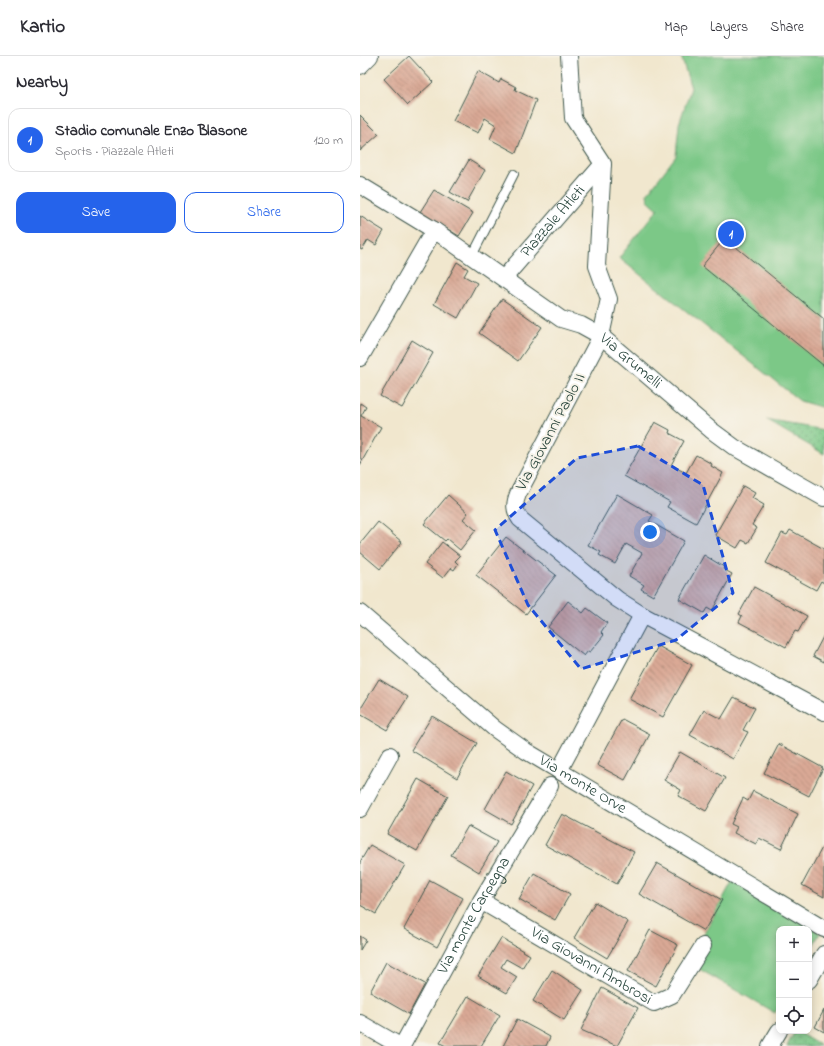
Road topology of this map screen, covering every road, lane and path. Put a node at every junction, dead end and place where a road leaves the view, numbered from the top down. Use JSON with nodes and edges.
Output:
{"nodes":[{"id":1,"x":370,"y":56,"type":"edge"},
{"id":2,"x":569,"y":56,"type":"edge"},
{"id":3,"x":360,"y":66,"type":"edge"},
{"id":4,"x":603,"y":164,"type":"junction"},
{"id":5,"x":514,"y":174,"type":"dead end"},
{"id":6,"x":360,"y":185,"type":"edge"},
{"id":7,"x":434,"y":230,"type":"junction"},
{"id":8,"x":472,"y":256,"type":"junction"},
{"id":9,"x":504,"y":278,"type":"junction"},
{"id":10,"x":601,"y":336,"type":"junction"},
{"id":11,"x":360,"y":358,"type":"edge"},
{"id":12,"x":824,"y":498,"type":"edge"},
{"id":13,"x":360,"y":613,"type":"edge"},
{"id":14,"x":642,"y":615,"type":"junction"},
{"id":15,"x":824,"y":712,"type":"edge"},
{"id":16,"x":390,"y":755,"type":"dead end"},
{"id":17,"x":559,"y":771,"type":"junction"},
{"id":18,"x":550,"y":786,"type":"dead end"},
{"id":19,"x":360,"y":809,"type":"edge"},
{"id":20,"x":481,"y":901,"type":"junction"},
{"id":21,"x":824,"y":929,"type":"edge"},
{"id":22,"x":703,"y":946,"type":"dead end"},
{"id":23,"x":824,"y":954,"type":"edge"},
{"id":24,"x":812,"y":975,"type":"edge"},
{"id":25,"x":360,"y":1023,"type":"edge"},
{"id":26,"x":777,"y":1034,"type":"edge"},
{"id":27,"x":401,"y":1046,"type":"edge"},
{"id":28,"x":770,"y":1046,"type":"edge"}],
"edges":[{"from":1,"to":3,"type":"street"},
{"from":2,"to":4,"type":"street"},
{"from":4,"to":9,"type":"street","name":"Piazzale Atleti"},
{"from":4,"to":10,"type":"street","name":"Piazzale Atleti"},
{"from":5,"to":8,"type":"lane"},
{"from":6,"to":7,"type":"street","name":"Via Grumelli"},
{"from":7,"to":8,"type":"street","name":"Via Grumelli"},
{"from":7,"to":11,"type":"street"},
{"from":8,"to":9,"type":"street","name":"Via Grumelli"},
{"from":9,"to":10,"type":"street","name":"Via Grumelli"},
{"from":10,"to":12,"type":"street","name":"Via Grumelli"},
{"from":10,"to":14,"type":"street","name":"Via Giovanni Paolo II"},
{"from":13,"to":17,"type":"street","name":"Via monte Orve"},
{"from":14,"to":15,"type":"street","name":"Via Giovanni Paolo II"},
{"from":14,"to":17,"type":"street"},
{"from":16,"to":19,"type":"street"},
{"from":17,"to":21,"type":"street","name":"Via monte Orve"},
{"from":18,"to":20,"type":"street","name":"Via monte Carpegna"},
{"from":20,"to":22,"type":"street","name":"Via Giovanni Ambrosi"},
{"from":20,"to":27,"type":"street","name":"Via monte Carpegna"},
{"from":23,"to":24,"type":"street"},
{"from":25,"to":27,"type":"street"},
{"from":26,"to":28,"type":"street"}]}
